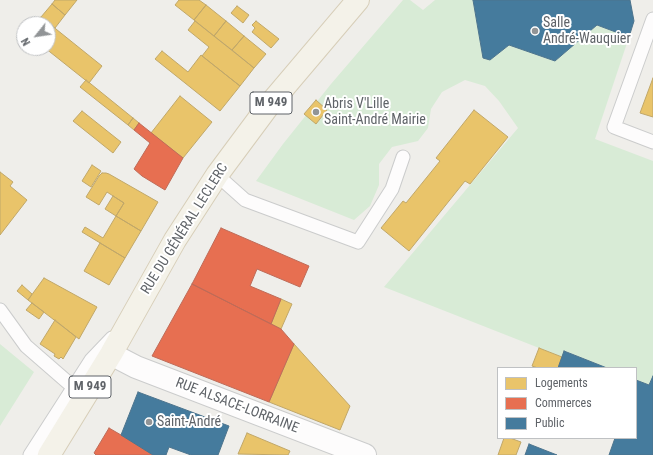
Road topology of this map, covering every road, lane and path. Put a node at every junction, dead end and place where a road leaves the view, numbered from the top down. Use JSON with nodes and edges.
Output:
{"nodes":[{"id":1,"x":358,"y":0,"type":"edge"},
{"id":2,"x":653,"y":19,"type":"edge"},
{"id":3,"x":653,"y":142,"type":"edge"},
{"id":4,"x":403,"y":157,"type":"dead end"},
{"id":5,"x":217,"y":174,"type":"junction"},
{"id":6,"x":0,"y":310,"type":"edge"},
{"id":7,"x":131,"y":318,"type":"junction"},
{"id":8,"x":111,"y":354,"type":"junction"},
{"id":9,"x":79,"y":392,"type":"junction"},
{"id":10,"x":30,"y":455,"type":"edge"},
{"id":11,"x":49,"y":455,"type":"edge"},
{"id":12,"x":365,"y":455,"type":"edge"}],
"edges":[{"from":1,"to":5,"type":"main road","name":"RUE DU GÉNÉRAL LECLERC","number":"M 949"},
{"from":2,"to":3,"type":"lane"},
{"from":4,"to":5,"type":"lane"},
{"from":5,"to":7,"type":"main road","name":"RUE DU GÉNÉRAL LECLERC","number":"M 949"},
{"from":6,"to":9,"type":"lane"},
{"from":7,"to":8,"type":"main road","name":"RUE DU GÉNÉRAL LECLERC","number":"M 949"},
{"from":7,"to":9,"type":"lane"},
{"from":8,"to":9,"type":"main road","name":"RUE DU GÉNÉRAL LECLERC","number":"M 949"},
{"from":8,"to":12,"type":"street","name":"RUE ALSACE-LORRAINE"},
{"from":9,"to":10,"type":"lane"},
{"from":9,"to":11,"type":"main road","name":"RUE DU GÉNÉRAL LECLERC","number":"M 949"}]}
